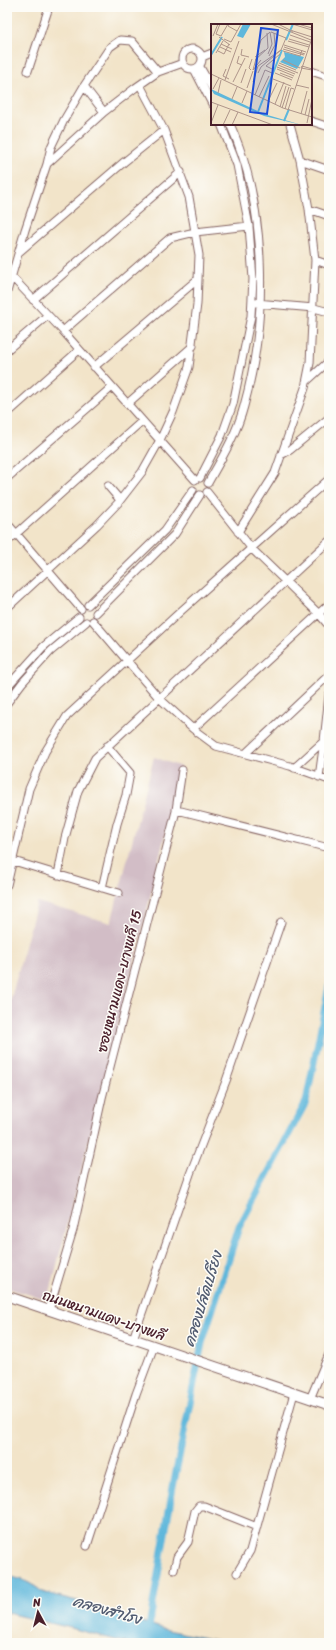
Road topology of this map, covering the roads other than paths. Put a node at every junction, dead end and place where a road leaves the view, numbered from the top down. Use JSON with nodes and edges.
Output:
{"nodes":[{"id":1,"x":49,"y":7,"type":"edge"},
{"id":2,"x":211,"y":53,"type":"edge"},
{"id":3,"x":202,"y":57,"type":"junction"},
{"id":4,"x":183,"y":63,"type":"junction"},
{"id":5,"x":197,"y":68,"type":"junction"},
{"id":6,"x":28,"y":71,"type":"dead end"},
{"id":7,"x":312,"y":71,"type":"edge"},
{"id":8,"x":158,"y":72,"type":"junction"},
{"id":9,"x":329,"y":77,"type":"edge"},
{"id":10,"x":140,"y":85,"type":"junction"},
{"id":11,"x":84,"y":86,"type":"junction"},
{"id":12,"x":211,"y":87,"type":"edge"},
{"id":13,"x":211,"y":102,"type":"edge"},
{"id":14,"x":104,"y":112,"type":"junction"},
{"id":15,"x":312,"y":121,"type":"edge"},
{"id":16,"x":221,"y":125,"type":"edge"},
{"id":17,"x":230,"y":125,"type":"edge"},
{"id":18,"x":290,"y":125,"type":"edge"},
{"id":19,"x":329,"y":127,"type":"edge"},
{"id":20,"x":164,"y":130,"type":"junction"},
{"id":21,"x":300,"y":160,"type":"junction"},
{"id":22,"x":47,"y":164,"type":"junction"},
{"id":23,"x":329,"y":170,"type":"edge"},
{"id":24,"x":181,"y":172,"type":"junction"},
{"id":25,"x":309,"y":209,"type":"junction"},
{"id":26,"x":329,"y":216,"type":"edge"},
{"id":27,"x":249,"y":226,"type":"junction"},
{"id":28,"x":195,"y":232,"type":"junction"},
{"id":29,"x":18,"y":253,"type":"junction"},
{"id":30,"x":315,"y":260,"type":"junction"},
{"id":31,"x":329,"y":265,"type":"edge"},
{"id":32,"x":12,"y":277,"type":"junction"},
{"id":33,"x":198,"y":279,"type":"junction"},
{"id":34,"x":7,"y":292,"type":"edge"},
{"id":35,"x":33,"y":300,"type":"junction"},
{"id":36,"x":252,"y":302,"type":"junction"},
{"id":37,"x":261,"y":303,"type":"junction"},
{"id":38,"x":314,"y":308,"type":"junction"},
{"id":39,"x":329,"y":312,"type":"edge"},
{"id":40,"x":48,"y":315,"type":"junction"},
{"id":41,"x":63,"y":331,"type":"junction"},
{"id":42,"x":193,"y":346,"type":"junction"},
{"id":43,"x":7,"y":350,"type":"edge"},
{"id":44,"x":79,"y":350,"type":"junction"},
{"id":45,"x":329,"y":361,"type":"edge"},
{"id":46,"x":94,"y":367,"type":"junction"},
{"id":47,"x":306,"y":382,"type":"junction"},
{"id":48,"x":112,"y":387,"type":"junction"},
{"id":49,"x":127,"y":404,"type":"junction"},
{"id":50,"x":7,"y":414,"type":"edge"},
{"id":51,"x":329,"y":418,"type":"edge"},
{"id":52,"x":142,"y":420,"type":"junction"},
{"id":53,"x":160,"y":440,"type":"junction"},
{"id":54,"x":281,"y":455,"type":"junction"},
{"id":55,"x":7,"y":478,"type":"edge"},
{"id":56,"x":197,"y":479,"type":"junction"},
{"id":57,"x":329,"y":479,"type":"edge"},
{"id":58,"x":208,"y":483,"type":"junction"},
{"id":59,"x":108,"y":486,"type":"dead end"},
{"id":60,"x":193,"y":490,"type":"junction"},
{"id":61,"x":207,"y":492,"type":"junction"},
{"id":62,"x":200,"y":495,"type":"junction"},
{"id":63,"x":120,"y":500,"type":"junction"},
{"id":64,"x":7,"y":524,"type":"edge"},
{"id":65,"x":238,"y":532,"type":"junction"},
{"id":66,"x":16,"y":533,"type":"junction"},
{"id":67,"x":329,"y":541,"type":"edge"},
{"id":68,"x":7,"y":542,"type":"edge"},
{"id":69,"x":252,"y":549,"type":"junction"},
{"id":70,"x":48,"y":571,"type":"junction"},
{"id":71,"x":286,"y":582,"type":"junction"},
{"id":72,"x":329,"y":604,"type":"edge"},
{"id":73,"x":88,"y":605,"type":"junction"},
{"id":74,"x":7,"y":608,"type":"edge"},
{"id":75,"x":81,"y":608,"type":"junction"},
{"id":76,"x":96,"y":613,"type":"junction"},
{"id":77,"x":319,"y":614,"type":"junction"},
{"id":78,"x":79,"y":617,"type":"junction"},
{"id":79,"x":90,"y":622,"type":"junction"},
{"id":80,"x":329,"y":626,"type":"edge"},
{"id":81,"x":128,"y":660,"type":"junction"},
{"id":82,"x":329,"y":675,"type":"edge"},
{"id":83,"x":9,"y":679,"type":"edge"},
{"id":84,"x":7,"y":687,"type":"edge"},
{"id":85,"x":329,"y":695,"type":"edge"},
{"id":86,"x":159,"y":698,"type":"junction"},
{"id":87,"x":7,"y":703,"type":"edge"},
{"id":88,"x":193,"y":730,"type":"junction"},
{"id":89,"x":324,"y":741,"type":"junction"},
{"id":90,"x":107,"y":746,"type":"junction"},
{"id":91,"x":246,"y":753,"type":"junction"},
{"id":92,"x":294,"y":768,"type":"junction"},
{"id":93,"x":182,"y":770,"type":"dead end"},
{"id":94,"x":319,"y":777,"type":"junction"},
{"id":95,"x":329,"y":780,"type":"edge"},
{"id":96,"x":176,"y":810,"type":"junction"},
{"id":97,"x":329,"y":848,"type":"edge"},
{"id":98,"x":10,"y":860,"type":"edge"},
{"id":99,"x":58,"y":875,"type":"junction"},
{"id":100,"x":7,"y":886,"type":"edge"},
{"id":101,"x":102,"y":888,"type":"junction"},
{"id":102,"x":119,"y":893,"type":"dead end"},
{"id":103,"x":281,"y":922,"type":"dead end"},
{"id":104,"x":7,"y":1296,"type":"edge"},
{"id":105,"x":49,"y":1310,"type":"junction"},
{"id":106,"x":133,"y":1339,"type":"junction"},
{"id":107,"x":154,"y":1346,"type":"junction"},
{"id":108,"x":329,"y":1353,"type":"edge"},
{"id":109,"x":294,"y":1393,"type":"junction"},
{"id":110,"x":310,"y":1399,"type":"junction"},
{"id":111,"x":329,"y":1405,"type":"edge"},
{"id":112,"x":257,"y":1527,"type":"junction"},
{"id":113,"x":87,"y":1546,"type":"dead end"},
{"id":114,"x":174,"y":1570,"type":"dead end"},
{"id":115,"x":237,"y":1573,"type":"dead end"}],
"edges":[{"from":1,"to":6,"type":"street"},
{"from":2,"to":3,"type":"street"},
{"from":3,"to":4,"type":"street"},
{"from":3,"to":5,"type":"street"},
{"from":4,"to":5,"type":"street"},
{"from":4,"to":8,"type":"street"},
{"from":5,"to":12,"type":"street"},
{"from":5,"to":13,"type":"street"},
{"from":7,"to":9,"type":"street"},
{"from":8,"to":10,"type":"street"},
{"from":8,"to":11,"type":"street"},
{"from":10,"to":14,"type":"street"},
{"from":10,"to":20,"type":"street"},
{"from":11,"to":14,"type":"street"},
{"from":11,"to":22,"type":"street"},
{"from":14,"to":22,"type":"street"},
{"from":15,"to":19,"type":"street"},
{"from":16,"to":27,"type":"street"},
{"from":17,"to":37,"type":"street"},
{"from":18,"to":21,"type":"street"},
{"from":20,"to":24,"type":"street"},
{"from":20,"to":29,"type":"street"},
{"from":21,"to":23,"type":"street"},
{"from":21,"to":25,"type":"street"},
{"from":22,"to":29,"type":"street"},
{"from":24,"to":28,"type":"street"},
{"from":24,"to":35,"type":"street"},
{"from":25,"to":26,"type":"street"},
{"from":25,"to":30,"type":"street"},
{"from":27,"to":28,"type":"street"},
{"from":27,"to":36,"type":"street"},
{"from":28,"to":33,"type":"street"},
{"from":28,"to":41,"type":"street"},
{"from":29,"to":32,"type":"street"},
{"from":30,"to":31,"type":"street"},
{"from":30,"to":38,"type":"street"},
{"from":32,"to":34,"type":"street"},
{"from":32,"to":35,"type":"street"},
{"from":33,"to":42,"type":"street"},
{"from":33,"to":46,"type":"street"},
{"from":35,"to":40,"type":"street"},
{"from":36,"to":37,"type":"street"},
{"from":36,"to":56,"type":"street"},
{"from":37,"to":38,"type":"street"},
{"from":37,"to":58,"type":"street"},
{"from":38,"to":39,"type":"street"},
{"from":38,"to":47,"type":"street"},
{"from":40,"to":41,"type":"street"},
{"from":40,"to":43,"type":"street"},
{"from":41,"to":44,"type":"street"},
{"from":42,"to":49,"type":"street"},
{"from":42,"to":53,"type":"street"},
{"from":44,"to":46,"type":"street"},
{"from":44,"to":50,"type":"street"},
{"from":45,"to":47,"type":"street"},
{"from":46,"to":48,"type":"street"},
{"from":47,"to":54,"type":"street"},
{"from":48,"to":49,"type":"street"},
{"from":48,"to":55,"type":"street"},
{"from":49,"to":52,"type":"street"},
{"from":51,"to":54,"type":"street"},
{"from":52,"to":53,"type":"street"},
{"from":52,"to":66,"type":"street"},
{"from":53,"to":56,"type":"street"},
{"from":53,"to":63,"type":"street"},
{"from":54,"to":65,"type":"street"},
{"from":56,"to":58,"type":"street"},
{"from":56,"to":60,"type":"street"},
{"from":57,"to":69,"type":"street"},
{"from":58,"to":61,"type":"street"},
{"from":59,"to":63,"type":"street"},
{"from":60,"to":62,"type":"street"},
{"from":60,"to":73,"type":"street"},
{"from":61,"to":62,"type":"street"},
{"from":61,"to":65,"type":"street"},
{"from":62,"to":76,"type":"street"},
{"from":63,"to":70,"type":"street"},
{"from":64,"to":66,"type":"street"},
{"from":65,"to":69,"type":"street"},
{"from":66,"to":68,"type":"street"},
{"from":66,"to":70,"type":"street"},
{"from":67,"to":71,"type":"street"},
{"from":69,"to":71,"type":"street"},
{"from":69,"to":81,"type":"street"},
{"from":70,"to":74,"type":"street"},
{"from":70,"to":75,"type":"street"},
{"from":71,"to":77,"type":"street"},
{"from":71,"to":86,"type":"street"},
{"from":72,"to":77,"type":"street"},
{"from":73,"to":75,"type":"street"},
{"from":73,"to":76,"type":"street"},
{"from":75,"to":78,"type":"street"},
{"from":76,"to":79,"type":"street"},
{"from":77,"to":80,"type":"street"},
{"from":77,"to":88,"type":"street"},
{"from":78,"to":79,"type":"street"},
{"from":78,"to":83,"type":"street"},
{"from":79,"to":81,"type":"street"},
{"from":79,"to":87,"type":"street"},
{"from":81,"to":86,"type":"street"},
{"from":81,"to":98,"type":"street"},
{"from":82,"to":91,"type":"street"},
{"from":83,"to":84,"type":"street"},
{"from":85,"to":89,"type":"street"},
{"from":86,"to":88,"type":"street"},
{"from":86,"to":90,"type":"street"},
{"from":88,"to":91,"type":"street"},
{"from":89,"to":92,"type":"street"},
{"from":89,"to":94,"type":"street"},
{"from":90,"to":99,"type":"street"},
{"from":90,"to":101,"type":"street"},
{"from":91,"to":92,"type":"street"},
{"from":92,"to":94,"type":"street"},
{"from":93,"to":96,"type":"street","name":"ซอยหนามแดง-บางพลี 15"},
{"from":94,"to":95,"type":"street"},
{"from":96,"to":97,"type":"street"},
{"from":96,"to":105,"type":"street","name":"ซอยหนามแดง-บางพลี 15"},
{"from":98,"to":99,"type":"street"},
{"from":98,"to":100,"type":"street"},
{"from":99,"to":101,"type":"street"},
{"from":101,"to":102,"type":"street"},
{"from":103,"to":106,"type":"street"},
{"from":104,"to":105,"type":"main road","name":"ถนนหนามแดง-บางพลี"},
{"from":105,"to":106,"type":"main road","name":"ถนนหนามแดง-บางพลี"},
{"from":106,"to":107,"type":"main road","name":"ถนนหนามแดง-บางพลี"},
{"from":107,"to":109,"type":"main road","name":"ถนนหนามแดง-บางพลี"},
{"from":107,"to":113,"type":"street"},
{"from":108,"to":110,"type":"street"},
{"from":109,"to":110,"type":"main road","name":"ถนนหนามแดง-บางพลี"},
{"from":109,"to":112,"type":"street"},
{"from":110,"to":111,"type":"main road","name":"ถนนหนามแดง-บางพลี"},
{"from":112,"to":114,"type":"street"},
{"from":112,"to":115,"type":"street"}]}
